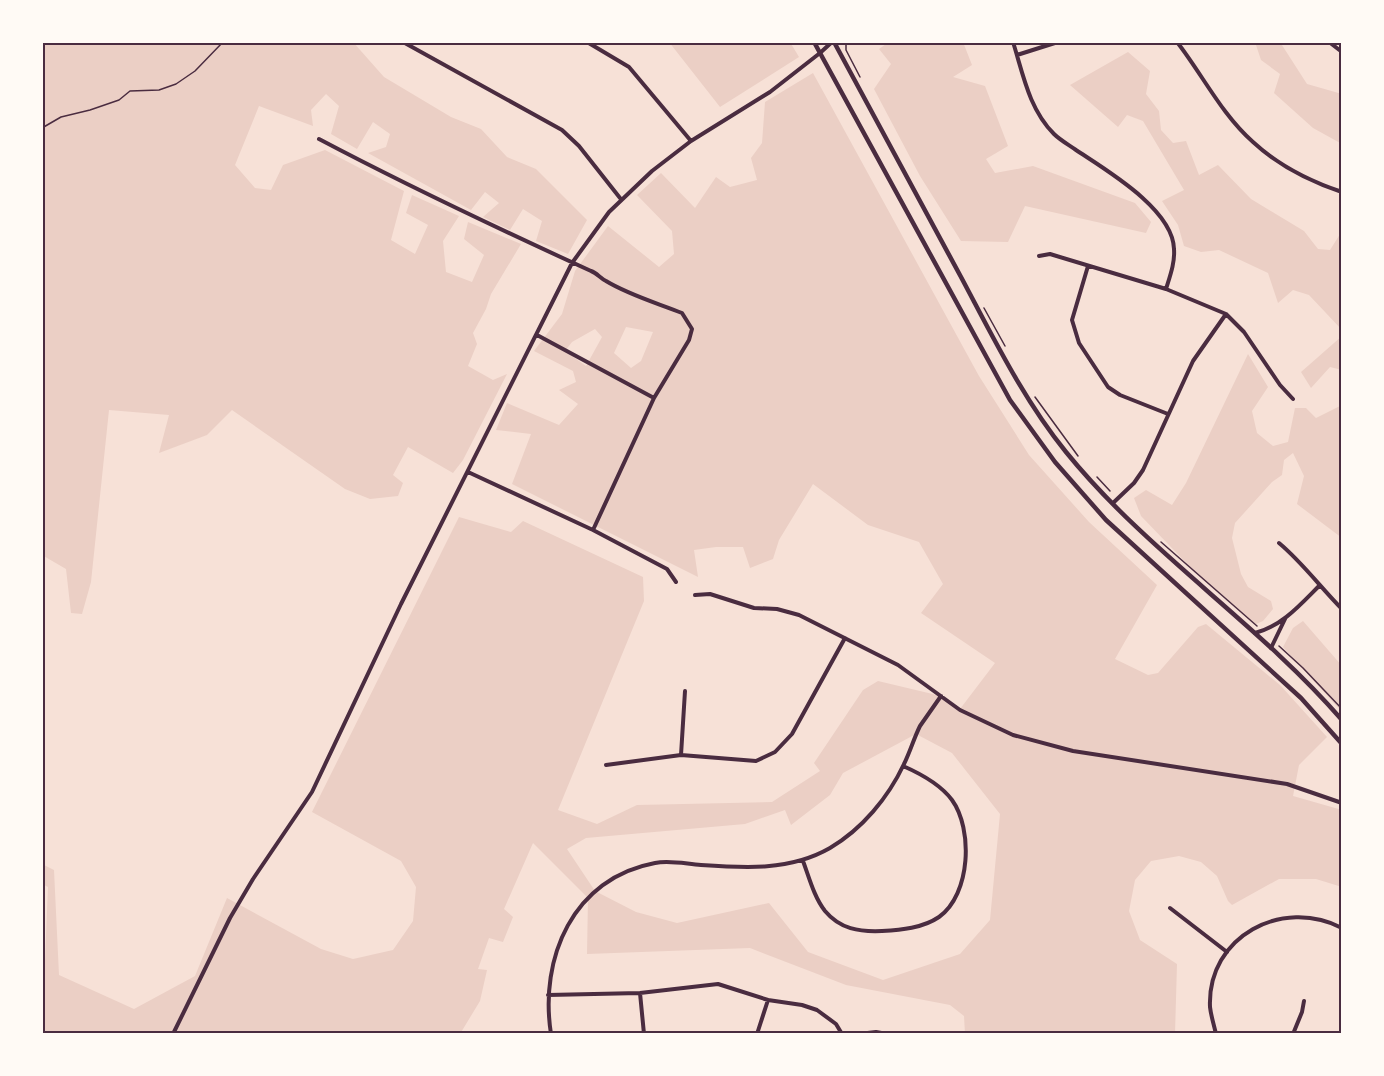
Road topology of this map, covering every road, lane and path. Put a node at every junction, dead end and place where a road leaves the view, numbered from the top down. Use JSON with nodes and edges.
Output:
{"nodes":[{"id":1,"x":223,"y":42,"type":"edge"},
{"id":2,"x":403,"y":42,"type":"edge"},
{"id":3,"x":587,"y":42,"type":"edge"},
{"id":4,"x":814,"y":42,"type":"edge"},
{"id":5,"x":833,"y":42,"type":"edge"},
{"id":6,"x":846,"y":42,"type":"edge"},
{"id":7,"x":1013,"y":42,"type":"edge"},
{"id":8,"x":1058,"y":42,"type":"edge"},
{"id":9,"x":1177,"y":42,"type":"edge"},
{"id":10,"x":1329,"y":42,"type":"edge"},
{"id":11,"x":1342,"y":52,"type":"edge"},
{"id":12,"x":820,"y":53,"type":"junction"},
{"id":13,"x":1017,"y":55,"type":"junction"},
{"id":14,"x":861,"y":80,"type":"dead end"},
{"id":15,"x":42,"y":128,"type":"edge"},
{"id":16,"x":319,"y":139,"type":"dead end"},
{"id":17,"x":691,"y":141,"type":"junction"},
{"id":18,"x":1342,"y":192,"type":"edge"},
{"id":19,"x":620,"y":199,"type":"junction"},
{"id":20,"x":1039,"y":256,"type":"dead end"},
{"id":21,"x":572,"y":263,"type":"junction"},
{"id":22,"x":1088,"y":266,"type":"junction"},
{"id":23,"x":1166,"y":289,"type":"junction"},
{"id":24,"x":985,"y":309,"type":"dead end"},
{"id":25,"x":1226,"y":314,"type":"junction"},
{"id":26,"x":537,"y":335,"type":"junction"},
{"id":27,"x":1008,"y":351,"type":"dead end"},
{"id":28,"x":1032,"y":393,"type":"dead end"},
{"id":29,"x":654,"y":398,"type":"junction"},
{"id":30,"x":1293,"y":399,"type":"dead end"},
{"id":31,"x":1168,"y":414,"type":"junction"},
{"id":32,"x":1083,"y":463,"type":"dead end"},
{"id":33,"x":468,"y":472,"type":"junction"},
{"id":34,"x":1097,"y":478,"type":"dead end"},
{"id":35,"x":1111,"y":493,"type":"dead end"},
{"id":36,"x":1113,"y":504,"type":"junction"},
{"id":37,"x":593,"y":530,"type":"junction"},
{"id":38,"x":1161,"y":541,"type":"dead end"},
{"id":39,"x":1279,"y":543,"type":"dead end"},
{"id":40,"x":676,"y":582,"type":"dead end"},
{"id":41,"x":1319,"y":586,"type":"junction"},
{"id":42,"x":695,"y":595,"type":"dead end"},
{"id":43,"x":1342,"y":609,"type":"edge"},
{"id":44,"x":1286,"y":619,"type":"junction"},
{"id":45,"x":1258,"y":628,"type":"dead end"},
{"id":46,"x":1255,"y":633,"type":"junction"},
{"id":47,"x":845,"y":638,"type":"junction"},
{"id":48,"x":1279,"y":646,"type":"dead end"},
{"id":49,"x":1271,"y":648,"type":"junction"},
{"id":50,"x":685,"y":691,"type":"dead end"},
{"id":51,"x":941,"y":696,"type":"junction"},
{"id":52,"x":1342,"y":709,"type":"edge"},
{"id":53,"x":1342,"y":720,"type":"edge"},
{"id":54,"x":1342,"y":744,"type":"edge"},
{"id":55,"x":681,"y":755,"type":"junction"},
{"id":56,"x":606,"y":765,"type":"dead end"},
{"id":57,"x":903,"y":766,"type":"junction"},
{"id":58,"x":1342,"y":803,"type":"edge"},
{"id":59,"x":803,"y":861,"type":"junction"},
{"id":60,"x":1170,"y":908,"type":"dead end"},
{"id":61,"x":1342,"y":928,"type":"edge"},
{"id":62,"x":1227,"y":952,"type":"junction"},
{"id":63,"x":640,"y":993,"type":"junction"},
{"id":64,"x":548,"y":995,"type":"junction"},
{"id":65,"x":768,"y":1000,"type":"junction"},
{"id":66,"x":1304,"y":1001,"type":"dead end"},
{"id":67,"x":173,"y":1034,"type":"edge"},
{"id":68,"x":551,"y":1034,"type":"edge"},
{"id":69,"x":644,"y":1034,"type":"edge"},
{"id":70,"x":757,"y":1034,"type":"edge"},
{"id":71,"x":842,"y":1034,"type":"edge"},
{"id":72,"x":859,"y":1034,"type":"edge"},
{"id":73,"x":887,"y":1034,"type":"edge"},
{"id":74,"x":1216,"y":1034,"type":"edge"},
{"id":75,"x":1293,"y":1034,"type":"edge"}],
"edges":[{"from":1,"to":15,"type":"path"},
{"from":2,"to":19,"type":"street"},
{"from":3,"to":17,"type":"street"},
{"from":4,"to":12,"type":"street"},
{"from":5,"to":12,"type":"street"},
{"from":5,"to":36,"type":"street"},
{"from":6,"to":14,"type":"path"},
{"from":7,"to":13,"type":"street"},
{"from":8,"to":13,"type":"street"},
{"from":9,"to":18,"type":"street"},
{"from":10,"to":11,"type":"street"},
{"from":12,"to":17,"type":"street"},
{"from":12,"to":54,"type":"street"},
{"from":13,"to":23,"type":"street"},
{"from":16,"to":21,"type":"street"},
{"from":17,"to":19,"type":"street"},
{"from":19,"to":21,"type":"street"},
{"from":20,"to":22,"type":"street"},
{"from":21,"to":26,"type":"street"},
{"from":21,"to":29,"type":"street"},
{"from":22,"to":23,"type":"street"},
{"from":22,"to":31,"type":"street"},
{"from":23,"to":25,"type":"street"},
{"from":24,"to":27,"type":"path"},
{"from":25,"to":30,"type":"street"},
{"from":25,"to":31,"type":"street"},
{"from":26,"to":29,"type":"street"},
{"from":26,"to":33,"type":"street"},
{"from":28,"to":32,"type":"path"},
{"from":29,"to":37,"type":"street"},
{"from":31,"to":36,"type":"street"},
{"from":33,"to":37,"type":"street"},
{"from":33,"to":67,"type":"street"},
{"from":34,"to":35,"type":"path"},
{"from":36,"to":46,"type":"street"},
{"from":37,"to":40,"type":"street"},
{"from":38,"to":45,"type":"path"},
{"from":39,"to":41,"type":"street"},
{"from":41,"to":43,"type":"street"},
{"from":41,"to":44,"type":"street"},
{"from":42,"to":47,"type":"street"},
{"from":44,"to":46,"type":"street"},
{"from":44,"to":49,"type":"street"},
{"from":46,"to":49,"type":"street"},
{"from":47,"to":51,"type":"street"},
{"from":47,"to":55,"type":"street"},
{"from":48,"to":52,"type":"path"},
{"from":49,"to":53,"type":"street"},
{"from":50,"to":55,"type":"street"},
{"from":51,"to":57,"type":"street"},
{"from":51,"to":58,"type":"street"},
{"from":55,"to":56,"type":"street"},
{"from":57,"to":59,"type":"street"},
{"from":57,"to":59,"type":"street"},
{"from":59,"to":64,"type":"street"},
{"from":60,"to":62,"type":"street"},
{"from":61,"to":62,"type":"street"},
{"from":62,"to":74,"type":"street"},
{"from":63,"to":64,"type":"street"},
{"from":63,"to":65,"type":"street"},
{"from":63,"to":69,"type":"street"},
{"from":64,"to":68,"type":"street"},
{"from":65,"to":70,"type":"street"},
{"from":65,"to":71,"type":"street"},
{"from":66,"to":75,"type":"street"},
{"from":72,"to":73,"type":"street"}]}
